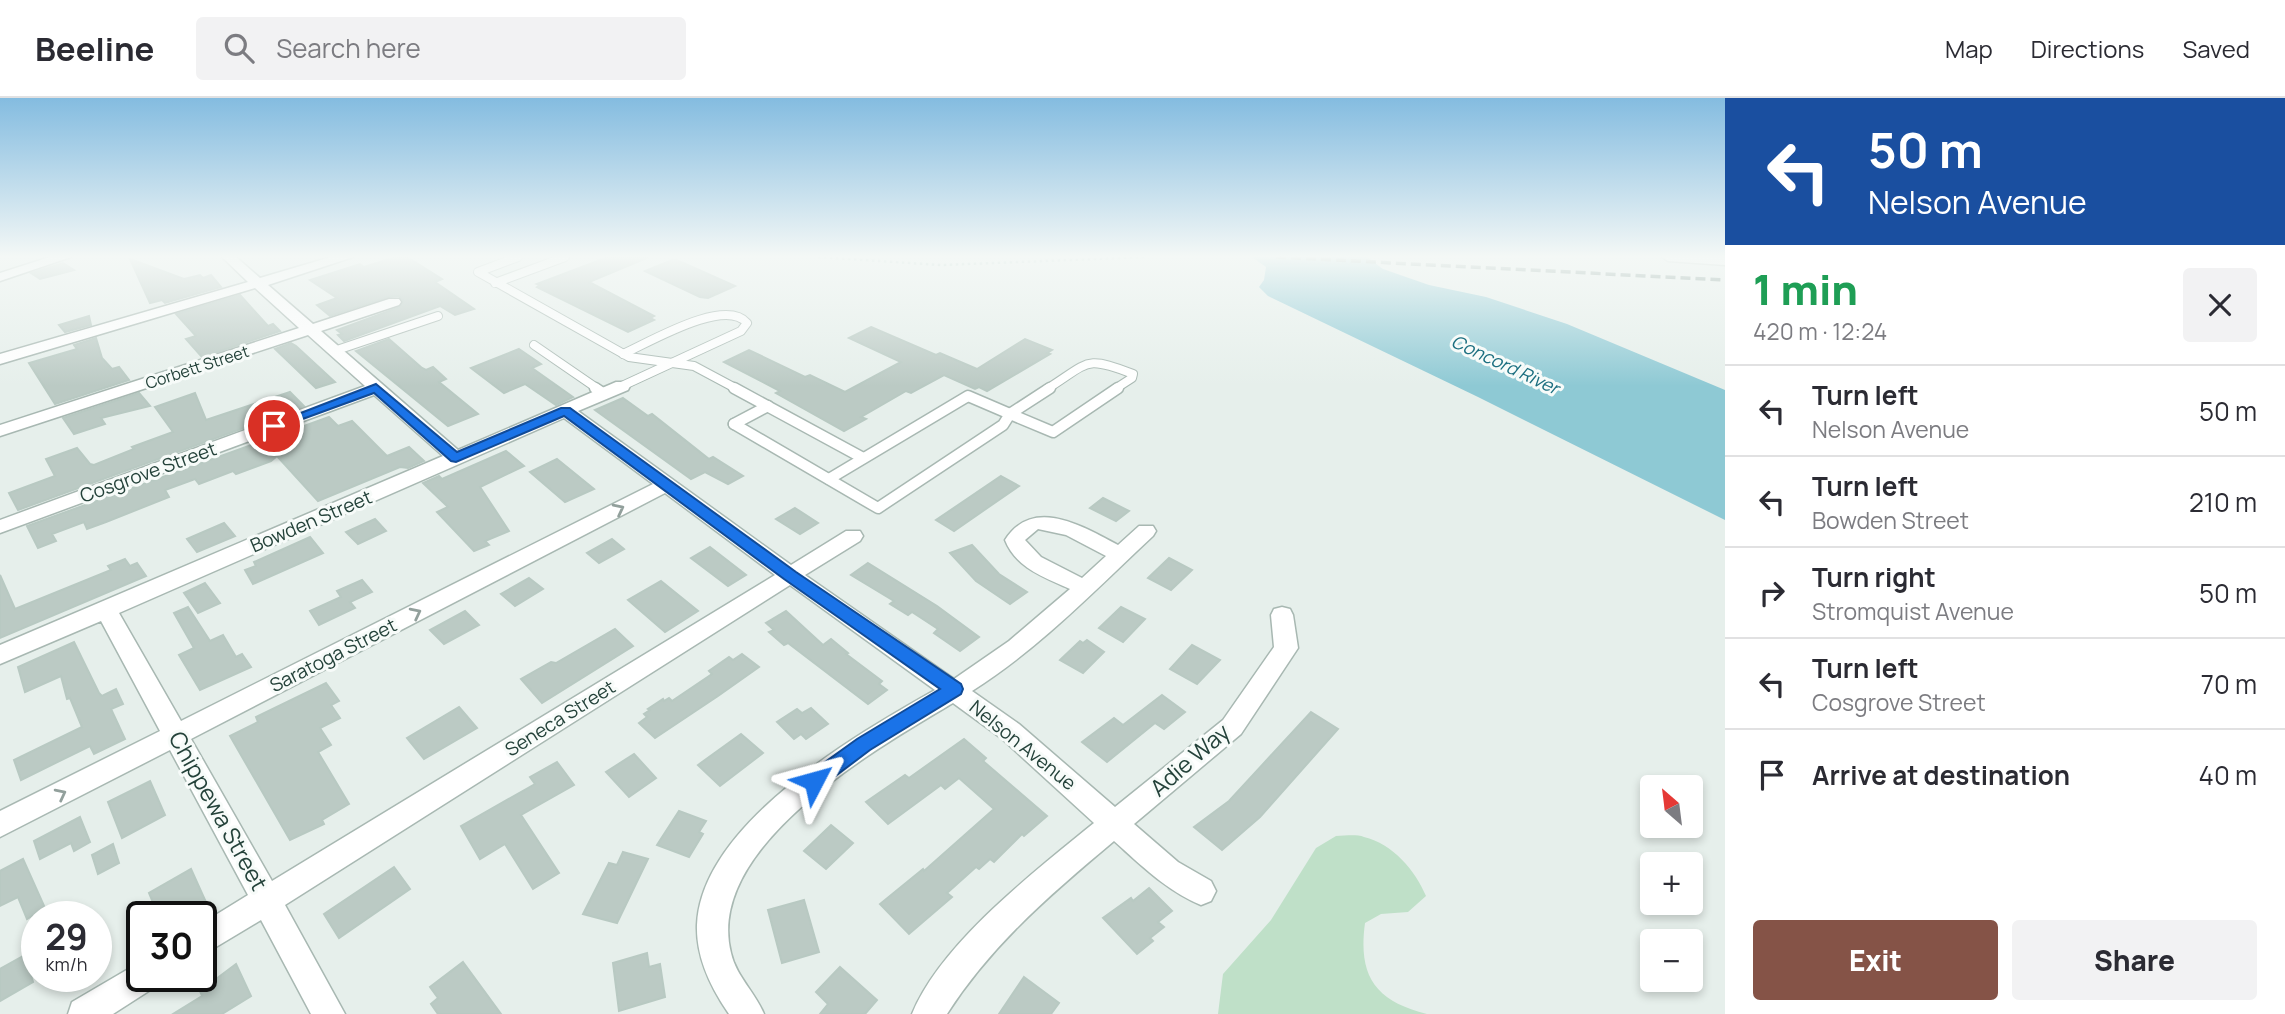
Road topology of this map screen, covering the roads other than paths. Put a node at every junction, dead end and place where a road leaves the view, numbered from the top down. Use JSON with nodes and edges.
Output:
{"nodes":[{"id":1,"x":201,"y":300,"type":"edge"},
{"id":2,"x":277,"y":300,"type":"edge"},
{"id":3,"x":525,"y":300,"type":"edge"},
{"id":4,"x":394,"y":302,"type":"dead end"},
{"id":5,"x":438,"y":317,"type":"dead end"},
{"id":6,"x":311,"y":330,"type":"junction"},
{"id":7,"x":534,"y":345,"type":"dead end"},
{"id":8,"x":334,"y":351,"type":"junction"},
{"id":9,"x":623,"y":354,"type":"junction"},
{"id":10,"x":0,"y":359,"type":"edge"},
{"id":11,"x":676,"y":361,"type":"junction"},
{"id":12,"x":376,"y":388,"type":"junction"},
{"id":13,"x":613,"y":390,"type":"junction"},
{"id":14,"x":768,"y":406,"type":"junction"},
{"id":15,"x":566,"y":411,"type":"junction"},
{"id":16,"x":1010,"y":414,"type":"junction"},
{"id":17,"x":0,"y":431,"type":"edge"},
{"id":18,"x":456,"y":458,"type":"junction"},
{"id":19,"x":863,"y":458,"type":"junction"},
{"id":20,"x":828,"y":479,"type":"junction"},
{"id":21,"x":666,"y":485,"type":"junction"},
{"id":22,"x":0,"y":527,"type":"edge"},
{"id":23,"x":1146,"y":531,"type":"dead end"},
{"id":24,"x":853,"y":536,"type":"dead end"},
{"id":25,"x":1119,"y":555,"type":"junction"},
{"id":26,"x":790,"y":575,"type":"junction"},
{"id":27,"x":1083,"y":587,"type":"junction"},
{"id":28,"x":106,"y":609,"type":"junction"},
{"id":29,"x":1282,"y":615,"type":"dead end"},
{"id":30,"x":0,"y":655,"type":"edge"},
{"id":31,"x":954,"y":689,"type":"junction"},
{"id":32,"x":176,"y":735,"type":"junction"},
{"id":33,"x":1116,"y":823,"type":"junction"},
{"id":34,"x":0,"y":825,"type":"edge"},
{"id":35,"x":1201,"y":891,"type":"dead end"},
{"id":36,"x":267,"y":900,"type":"junction"},
{"id":37,"x":217,"y":931,"type":"edge"},
{"id":38,"x":126,"y":987,"type":"edge"},
{"id":39,"x":84,"y":1014,"type":"edge"},
{"id":40,"x":329,"y":1014,"type":"edge"},
{"id":41,"x":748,"y":1014,"type":"edge"},
{"id":42,"x":928,"y":1014,"type":"edge"}],
"edges":[{"from":1,"to":10,"type":"street"},
{"from":2,"to":6,"type":"street"},
{"from":3,"to":9,"type":"lane"},
{"from":4,"to":6,"type":"street","name":"Corbett Street"},
{"from":5,"to":8,"type":"lane"},
{"from":6,"to":8,"type":"street"},
{"from":6,"to":17,"type":"street","name":"Corbett Street"},
{"from":7,"to":13,"type":"lane"},
{"from":8,"to":12,"type":"street"},
{"from":9,"to":11,"type":"lane"},
{"from":9,"to":11,"type":"lane"},
{"from":11,"to":13,"type":"lane"},
{"from":11,"to":14,"type":"lane"},
{"from":12,"to":18,"type":"street"},
{"from":12,"to":22,"type":"street","name":"Cosgrove Street"},
{"from":13,"to":15,"type":"street","name":"Bowden Street"},
{"from":14,"to":19,"type":"lane"},
{"from":14,"to":20,"type":"lane"},
{"from":15,"to":18,"type":"street","name":"Bowden Street"},
{"from":15,"to":21,"type":"street","name":"Nelson Avenue"},
{"from":16,"to":16,"type":"lane"},
{"from":16,"to":19,"type":"lane"},
{"from":16,"to":20,"type":"lane"},
{"from":18,"to":28,"type":"street","name":"Bowden Street"},
{"from":19,"to":20,"type":"lane"},
{"from":21,"to":26,"type":"street","name":"Nelson Avenue"},
{"from":32,"to":21,"type":"street","name":"Saratoga Street","one_way":true},
{"from":23,"to":25,"type":"street"},
{"from":24,"to":26,"type":"street","name":"Seneca Street"},
{"from":25,"to":27,"type":"street"},
{"from":25,"to":27,"type":"street"},
{"from":26,"to":31,"type":"street","name":"Nelson Avenue"},
{"from":26,"to":36,"type":"street","name":"Seneca Street"},
{"from":27,"to":31,"type":"street"},
{"from":28,"to":30,"type":"street","name":"Bowden Street"},
{"from":28,"to":32,"type":"street","name":"Chippewa Street"},
{"from":29,"to":33,"type":"street","name":"Adie Way"},
{"from":31,"to":33,"type":"street","name":"Nelson Avenue"},
{"from":31,"to":41,"type":"street"},
{"from":34,"to":32,"type":"street","name":"Saratoga Street","one_way":true},
{"from":32,"to":36,"type":"street","name":"Chippewa Street"},
{"from":33,"to":35,"type":"street","name":"Nelson Avenue"},
{"from":33,"to":42,"type":"street","name":"Adie Way"},
{"from":36,"to":37,"type":"street","name":"Seneca Street"},
{"from":36,"to":40,"type":"street","name":"Chippewa Street"},
{"from":38,"to":39,"type":"street"}]}
